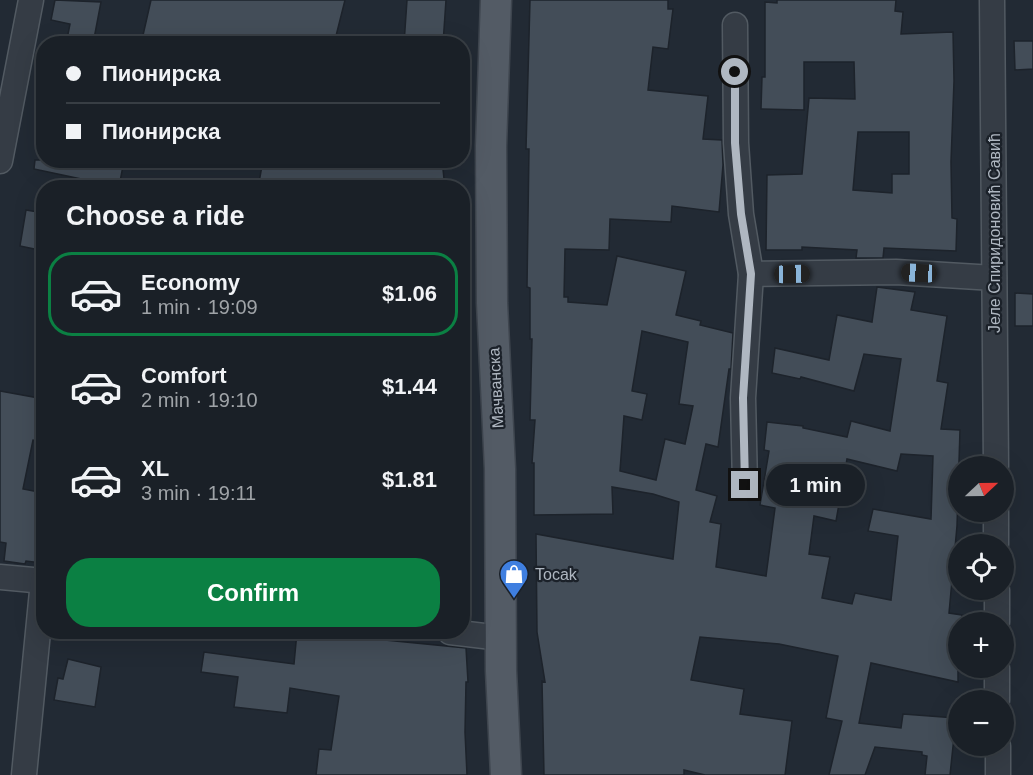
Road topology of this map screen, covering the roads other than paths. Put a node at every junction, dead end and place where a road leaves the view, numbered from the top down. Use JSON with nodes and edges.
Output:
{"nodes":[{"id":1,"x":31,"y":0,"type":"edge"},
{"id":2,"x":496,"y":0,"type":"edge"},
{"id":3,"x":992,"y":0,"type":"edge"},
{"id":4,"x":735,"y":25,"type":"dead end"},
{"id":5,"x":0,"y":161,"type":"edge"},
{"id":6,"x":751,"y":274,"type":"junction"},
{"id":7,"x":994,"y":278,"type":"junction"},
{"id":8,"x":996,"y":456,"type":"edge"},
{"id":9,"x":745,"y":485,"type":"dead end"},
{"id":10,"x":0,"y":577,"type":"edge"},
{"id":11,"x":36,"y":580,"type":"edge"},
{"id":12,"x":470,"y":634,"type":"edge"},
{"id":13,"x":501,"y":638,"type":"junction"},
{"id":14,"x":37,"y":639,"type":"edge"},
{"id":15,"x":998,"y":756,"type":"edge"},
{"id":16,"x":24,"y":775,"type":"edge"},
{"id":17,"x":506,"y":775,"type":"edge"},
{"id":18,"x":998,"y":775,"type":"edge"}],
"edges":[{"from":1,"to":5,"type":"street"},
{"from":2,"to":13,"type":"main road","name":"Мачванска"},
{"from":3,"to":7,"type":"street","name":"Јеле Спиридоновић Савић"},
{"from":4,"to":6,"type":"street"},
{"from":6,"to":7,"type":"street"},
{"from":6,"to":9,"type":"street"},
{"from":7,"to":8,"type":"street","name":"Јеле Спиридоновић Савић"},
{"from":10,"to":11,"type":"street"},
{"from":12,"to":13,"type":"street"},
{"from":13,"to":17,"type":"main road","name":"Мачванска"},
{"from":14,"to":16,"type":"street"},
{"from":15,"to":18,"type":"street"}]}
